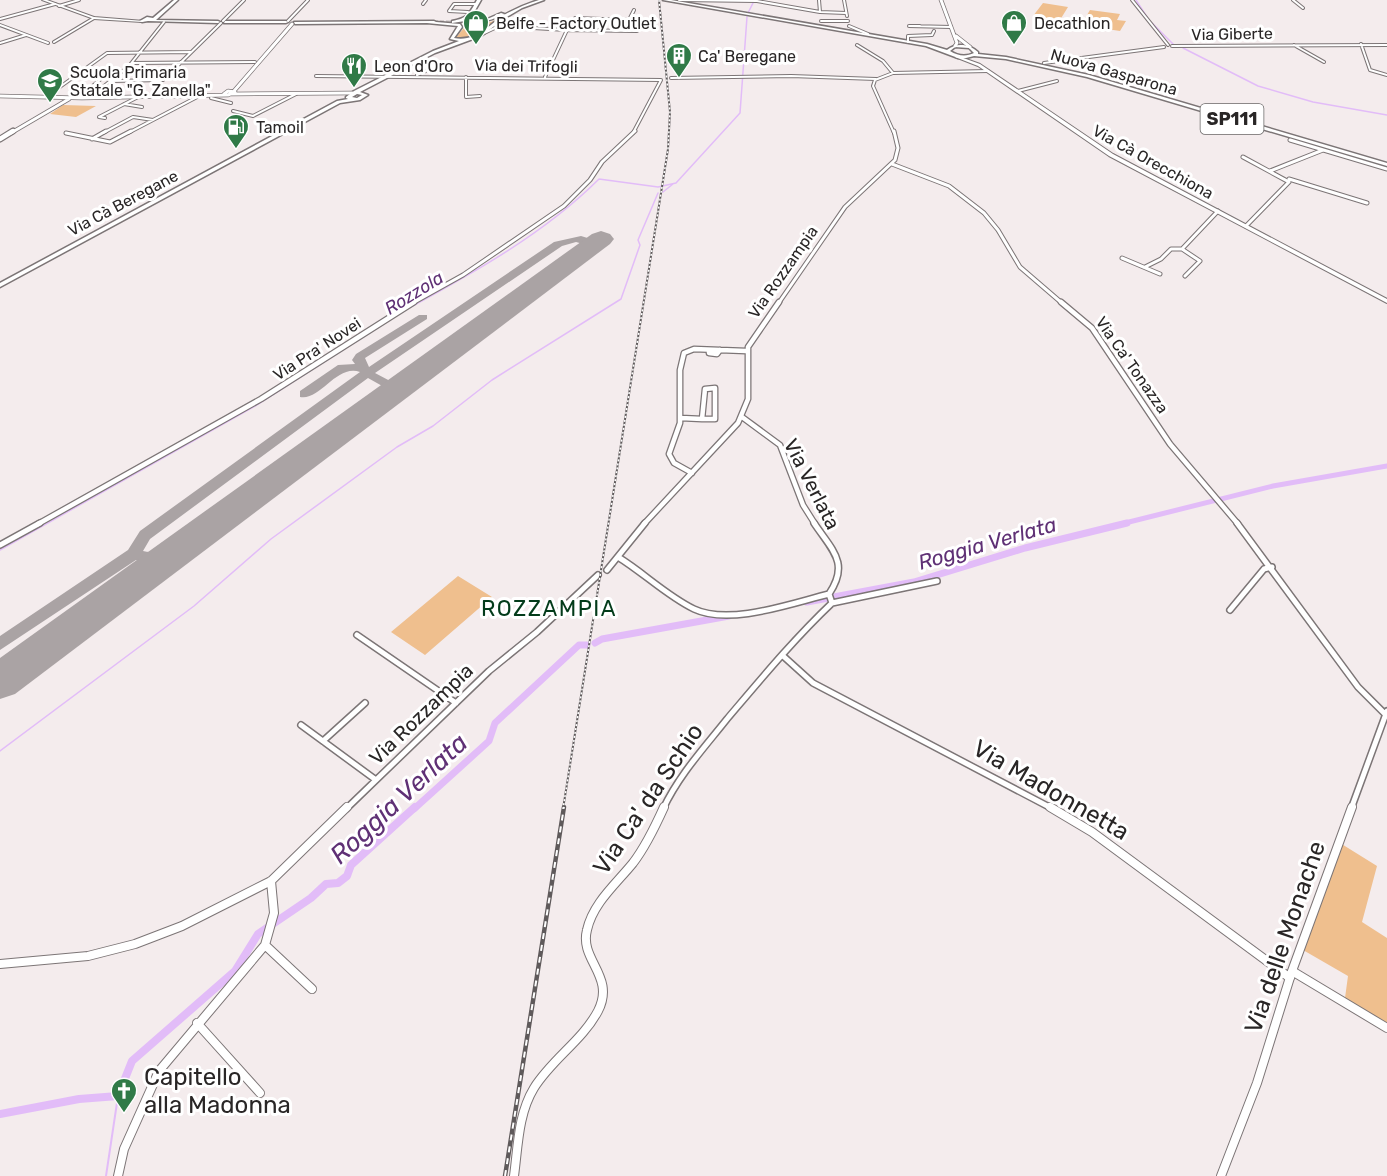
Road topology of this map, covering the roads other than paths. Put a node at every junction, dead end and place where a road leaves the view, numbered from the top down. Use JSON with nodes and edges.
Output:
{"nodes":[{"id":1,"x":44,"y":0,"type":"edge"},
{"id":2,"x":79,"y":0,"type":"edge"},
{"id":3,"x":176,"y":0,"type":"edge"},
{"id":4,"x":244,"y":0,"type":"edge"},
{"id":5,"x":309,"y":0,"type":"edge"},
{"id":6,"x":426,"y":0,"type":"edge"},
{"id":7,"x":542,"y":0,"type":"edge"},
{"id":8,"x":656,"y":0,"type":"edge"},
{"id":9,"x":665,"y":0,"type":"edge"},
{"id":10,"x":681,"y":0,"type":"edge"},
{"id":11,"x":819,"y":0,"type":"edge"},
{"id":12,"x":844,"y":0,"type":"edge"},
{"id":13,"x":940,"y":0,"type":"edge"},
{"id":14,"x":1132,"y":0,"type":"edge"},
{"id":15,"x":1293,"y":0,"type":"edge"},
{"id":16,"x":755,"y":1,"type":"edge"},
{"id":17,"x":476,"y":2,"type":"edge"},
{"id":18,"x":423,"y":4,"type":"dead end"},
{"id":19,"x":57,"y":5,"type":"junction"},
{"id":20,"x":524,"y":6,"type":"junction"},
{"id":21,"x":1303,"y":8,"type":"dead end"},
{"id":22,"x":165,"y":9,"type":"junction"},
{"id":23,"x":634,"y":10,"type":"dead end"},
{"id":24,"x":820,"y":12,"type":"junction"},
{"id":25,"x":470,"y":13,"type":"junction"},
{"id":26,"x":507,"y":13,"type":"junction"},
{"id":27,"x":846,"y":13,"type":"junction"},
{"id":28,"x":94,"y":18,"type":"junction"},
{"id":29,"x":0,"y":19,"type":"edge"},
{"id":30,"x":149,"y":19,"type":"junction"},
{"id":31,"x":501,"y":19,"type":"junction"},
{"id":32,"x":780,"y":20,"type":"junction"},
{"id":33,"x":821,"y":21,"type":"dead end"},
{"id":34,"x":848,"y":21,"type":"junction"},
{"id":35,"x":164,"y":22,"type":"junction"},
{"id":36,"x":222,"y":22,"type":"junction"},
{"id":37,"x":290,"y":22,"type":"junction"},
{"id":38,"x":434,"y":22,"type":"tunnel mouth"},
{"id":39,"x":378,"y":23,"type":"junction"},
{"id":40,"x":467,"y":23,"type":"junction"},
{"id":41,"x":804,"y":24,"type":"junction"},
{"id":42,"x":0,"y":25,"type":"edge"},
{"id":43,"x":507,"y":26,"type":"junction"},
{"id":44,"x":849,"y":26,"type":"junction"},
{"id":45,"x":920,"y":26,"type":"dead end"},
{"id":46,"x":951,"y":27,"type":"junction"},
{"id":47,"x":567,"y":30,"type":"junction"},
{"id":48,"x":637,"y":31,"type":"dead end"},
{"id":49,"x":934,"y":31,"type":"dead end"},
{"id":50,"x":456,"y":33,"type":"junction"},
{"id":51,"x":26,"y":34,"type":"junction"},
{"id":52,"x":480,"y":35,"type":"junction"},
{"id":53,"x":955,"y":35,"type":"junction"},
{"id":54,"x":563,"y":38,"type":"joint"},
{"id":55,"x":896,"y":40,"type":"junction"},
{"id":56,"x":54,"y":42,"type":"joint"},
{"id":57,"x":908,"y":42,"type":"junction"},
{"id":58,"x":0,"y":43,"type":"edge"},
{"id":59,"x":1291,"y":44,"type":"junction"},
{"id":60,"x":1361,"y":44,"type":"junction"},
{"id":61,"x":857,"y":45,"type":"dead end"},
{"id":62,"x":927,"y":45,"type":"junction"},
{"id":63,"x":1387,"y":45,"type":"edge"},
{"id":64,"x":954,"y":46,"type":"junction"},
{"id":65,"x":1166,"y":46,"type":"junction"},
{"id":66,"x":1121,"y":51,"type":"dead end"},
{"id":67,"x":191,"y":52,"type":"junction"},
{"id":68,"x":948,"y":52,"type":"junction"},
{"id":69,"x":973,"y":52,"type":"junction"},
{"id":70,"x":142,"y":53,"type":"junction"},
{"id":71,"x":1126,"y":54,"type":"junction"},
{"id":72,"x":956,"y":56,"type":"junction"},
{"id":73,"x":423,"y":58,"type":"junction"},
{"id":74,"x":1324,"y":62,"type":"dead end"},
{"id":75,"x":132,"y":63,"type":"junction"},
{"id":76,"x":180,"y":63,"type":"junction"},
{"id":77,"x":256,"y":63,"type":"junction"},
{"id":78,"x":1044,"y":63,"type":"dead end"},
{"id":79,"x":979,"y":65,"type":"junction"},
{"id":80,"x":1057,"y":65,"type":"joint"},
{"id":81,"x":434,"y":67,"type":"dead end"},
{"id":82,"x":988,"y":71,"type":"junction"},
{"id":83,"x":102,"y":73,"type":"dead end"},
{"id":84,"x":893,"y":73,"type":"junction"},
{"id":85,"x":1387,"y":75,"type":"edge"},
{"id":86,"x":316,"y":76,"type":"dead end"},
{"id":87,"x":389,"y":76,"type":"junction"},
{"id":88,"x":416,"y":76,"type":"junction"},
{"id":89,"x":466,"y":77,"type":"junction"},
{"id":90,"x":545,"y":77,"type":"junction"},
{"id":91,"x":671,"y":78,"type":"dead end"},
{"id":92,"x":876,"y":79,"type":"junction"},
{"id":93,"x":111,"y":81,"type":"junction"},
{"id":94,"x":1057,"y":81,"type":"dead end"},
{"id":95,"x":661,"y":82,"type":"joint"},
{"id":96,"x":368,"y":87,"type":"junction"},
{"id":97,"x":1018,"y":92,"type":"junction"},
{"id":98,"x":229,"y":93,"type":"junction"},
{"id":99,"x":296,"y":94,"type":"junction"},
{"id":100,"x":201,"y":95,"type":"junction"},
{"id":101,"x":350,"y":95,"type":"junction"},
{"id":102,"x":0,"y":96,"type":"edge"},
{"id":103,"x":480,"y":96,"type":"dead end"},
{"id":104,"x":138,"y":97,"type":"junction"},
{"id":105,"x":212,"y":97,"type":"junction"},
{"id":106,"x":46,"y":98,"type":"junction"},
{"id":107,"x":72,"y":98,"type":"junction"},
{"id":108,"x":78,"y":98,"type":"junction"},
{"id":109,"x":89,"y":98,"type":"junction"},
{"id":110,"x":231,"y":103,"type":"dead end"},
{"id":111,"x":124,"y":104,"type":"junction"},
{"id":112,"x":142,"y":107,"type":"dead end"},
{"id":113,"x":233,"y":111,"type":"dead end"},
{"id":114,"x":105,"y":118,"type":"dead end"},
{"id":115,"x":153,"y":120,"type":"junction"},
{"id":116,"x":66,"y":133,"type":"dead end"},
{"id":117,"x":0,"y":139,"type":"edge"},
{"id":118,"x":92,"y":139,"type":"junction"},
{"id":119,"x":1290,"y":140,"type":"dead end"},
{"id":120,"x":1323,"y":150,"type":"junction"},
{"id":121,"x":1338,"y":153,"type":"junction"},
{"id":122,"x":1243,"y":158,"type":"dead end"},
{"id":123,"x":892,"y":164,"type":"junction"},
{"id":124,"x":1387,"y":167,"type":"edge"},
{"id":125,"x":1270,"y":171,"type":"junction"},
{"id":126,"x":1289,"y":179,"type":"junction"},
{"id":127,"x":1367,"y":203,"type":"dead end"},
{"id":128,"x":1218,"y":211,"type":"junction"},
{"id":129,"x":1246,"y":226,"type":"junction"},
{"id":130,"x":1182,"y":249,"type":"junction"},
{"id":131,"x":1122,"y":258,"type":"dead end"},
{"id":132,"x":1145,"y":267,"type":"junction"},
{"id":133,"x":1160,"y":274,"type":"dead end"},
{"id":134,"x":1185,"y":276,"type":"dead end"},
{"id":135,"x":0,"y":285,"type":"edge"},
{"id":136,"x":1387,"y":300,"type":"edge"},
{"id":137,"x":746,"y":351,"type":"junction"},
{"id":138,"x":742,"y":417,"type":"junction"},
{"id":139,"x":681,"y":418,"type":"junction"},
{"id":140,"x":702,"y":419,"type":"junction"},
{"id":141,"x":692,"y":473,"type":"junction"},
{"id":142,"x":0,"y":545,"type":"edge"},
{"id":143,"x":618,"y":557,"type":"junction"},
{"id":144,"x":1272,"y":567,"type":"junction"},
{"id":145,"x":607,"y":570,"type":"dead end"},
{"id":146,"x":598,"y":574,"type":"dead end"},
{"id":147,"x":937,"y":581,"type":"dead end"},
{"id":148,"x":830,"y":598,"type":"junction"},
{"id":149,"x":1230,"y":610,"type":"dead end"},
{"id":150,"x":357,"y":634,"type":"dead end"},
{"id":151,"x":782,"y":655,"type":"junction"},
{"id":152,"x":365,"y":703,"type":"dead end"},
{"id":153,"x":456,"y":703,"type":"junction"},
{"id":154,"x":1386,"y":714,"type":"edge"},
{"id":155,"x":301,"y":725,"type":"dead end"},
{"id":156,"x":323,"y":741,"type":"junction"},
{"id":157,"x":376,"y":780,"type":"junction"},
{"id":158,"x":271,"y":881,"type":"junction"},
{"id":159,"x":273,"y":925,"type":"joint"},
{"id":160,"x":265,"y":945,"type":"junction"},
{"id":161,"x":0,"y":964,"type":"edge"},
{"id":162,"x":1291,"y":974,"type":"junction"},
{"id":163,"x":312,"y":989,"type":"dead end"},
{"id":164,"x":197,"y":1023,"type":"junction"},
{"id":165,"x":1387,"y":1028,"type":"edge"},
{"id":166,"x":260,"y":1094,"type":"dead end"},
{"id":167,"x":118,"y":1176,"type":"edge"},
{"id":168,"x":514,"y":1176,"type":"edge"},
{"id":169,"x":1221,"y":1176,"type":"edge"}],
"edges":[{"from":1,"to":19,"type":"main road"},
{"from":2,"to":19,"type":"street"},
{"from":3,"to":22,"type":"main road"},
{"from":4,"to":36,"type":"street"},
{"from":5,"to":37,"type":"street"},
{"from":6,"to":18,"type":"street"},
{"from":7,"to":20,"type":"main road"},
{"from":8,"to":32,"type":"main road","name":"Nuova Gasparona","number":"SP111"},
{"from":9,"to":32,"type":"main road","name":"Nuova Gasparona","number":"SP111"},
{"from":10,"to":16,"type":"street"},
{"from":11,"to":24,"type":"street"},
{"from":12,"to":27,"type":"street"},
{"from":13,"to":46,"type":"street"},
{"from":14,"to":65,"type":"street"},
{"from":15,"to":21,"type":"street"},
{"from":16,"to":24,"type":"street"},
{"from":17,"to":25,"type":"main road"},
{"from":17,"to":25,"type":"street"},
{"from":19,"to":28,"type":"main road"},
{"from":19,"to":29,"type":"street"},
{"from":20,"to":26,"type":"main road"},
{"from":20,"to":31,"type":"main road"},
{"from":22,"to":30,"type":"main road"},
{"from":22,"to":30,"type":"main road"},
{"from":23,"to":47,"type":"street"},
{"from":24,"to":27,"type":"street"},
{"from":25,"to":26,"type":"main road"},
{"from":25,"to":39,"type":"main road"},
{"from":25,"to":40,"type":"main road"},
{"from":26,"to":40,"type":"main road"},
{"from":27,"to":34,"type":"street"},
{"from":28,"to":30,"type":"main road"},
{"from":28,"to":56,"type":"street"},
{"from":30,"to":35,"type":"main road"},
{"from":31,"to":43,"type":"street"},
{"from":31,"to":52,"type":"main road"},
{"from":32,"to":41,"type":"main road","name":"Nuova Gasparona","number":"SP111"},
{"from":33,"to":34,"type":"street"},
{"from":34,"to":44,"type":"street"},
{"from":35,"to":36,"type":"main road"},
{"from":35,"to":70,"type":"street"},
{"from":36,"to":37,"type":"main road"},
{"from":36,"to":67,"type":"street"},
{"from":37,"to":39,"type":"main road"},
{"from":37,"to":77,"type":"street"},
{"from":38,"to":39,"type":"main road"},
{"from":39,"to":50,"type":"main road"},
{"from":40,"to":50,"type":"main road"},
{"from":41,"to":44,"type":"street"},
{"from":41,"to":55,"type":"main road","name":"Nuova Gasparona","number":"SP111"},
{"from":42,"to":51,"type":"street"},
{"from":43,"to":47,"type":"street"},
{"from":43,"to":52,"type":"street"},
{"from":44,"to":55,"type":"street"},
{"from":45,"to":46,"type":"street"},
{"from":46,"to":53,"type":"street"},
{"from":47,"to":48,"type":"street"},
{"from":47,"to":54,"type":"street"},
{"from":49,"to":57,"type":"street"},
{"from":50,"to":52,"type":"main road"},
{"from":50,"to":73,"type":"main road"},
{"from":51,"to":56,"type":"street"},
{"from":51,"to":58,"type":"street"},
{"from":52,"to":73,"type":"main road"},
{"from":53,"to":64,"type":"street"},
{"from":53,"to":69,"type":"street"},
{"from":54,"to":90,"type":"street"},
{"from":55,"to":57,"type":"main road","name":"Nuova Gasparona","number":"SP111"},
{"from":57,"to":62,"type":"main road","name":"Nuova Gasparona","number":"SP111"},
{"from":59,"to":60,"type":"street","name":"Via Giberte"},
{"from":59,"to":65,"type":"street","name":"Via Giberte"},
{"from":59,"to":74,"type":"street","name":"Via Giberte"},
{"from":60,"to":63,"type":"street","name":"Via Giberte"},
{"from":60,"to":85,"type":"street"},
{"from":61,"to":84,"type":"street"},
{"from":62,"to":64,"type":"main road","name":"Nuova Gasparona","number":"SP111"},
{"from":62,"to":68,"type":"main road","name":"Nuova Gasparona","number":"SP111"},
{"from":64,"to":68,"type":"main road"},
{"from":64,"to":69,"type":"main road","name":"Nuova Gasparona","number":"SP111"},
{"from":65,"to":71,"type":"street","name":"Via Giberte"},
{"from":66,"to":71,"type":"street"},
{"from":67,"to":70,"type":"street"},
{"from":67,"to":76,"type":"street"},
{"from":68,"to":72,"type":"main road","name":"Nuova Gasparona","number":"SP111"},
{"from":69,"to":72,"type":"main road","name":"Nuova Gasparona","number":"SP111"},
{"from":69,"to":79,"type":"main road","name":"Via Cà Orecchiona"},
{"from":69,"to":121,"type":"main road","name":"Nuova Gasparona","number":"SP111"},
{"from":70,"to":75,"type":"street"},
{"from":70,"to":106,"type":"street"},
{"from":71,"to":80,"type":"street","name":"Via Giberte"},
{"from":72,"to":79,"type":"main road","name":"Via Cà Orecchiona"},
{"from":73,"to":87,"type":"main road"},
{"from":75,"to":76,"type":"street"},
{"from":75,"to":93,"type":"street"},
{"from":76,"to":77,"type":"street"},
{"from":76,"to":93,"type":"street"},
{"from":77,"to":98,"type":"street"},
{"from":78,"to":80,"type":"street"},
{"from":79,"to":82,"type":"main road","name":"Via Cà Orecchiona"},
{"from":81,"to":88,"type":"street"},
{"from":82,"to":84,"type":"street"},
{"from":82,"to":97,"type":"main road","name":"Via Cà Orecchiona"},
{"from":83,"to":108,"type":"street"},
{"from":84,"to":92,"type":"street"},
{"from":86,"to":87,"type":"street","name":"Via dei Trifogli"},
{"from":87,"to":88,"type":"street","name":"Via dei Trifogli"},
{"from":87,"to":96,"type":"main road"},
{"from":88,"to":89,"type":"street","name":"Via dei Trifogli"},
{"from":89,"to":90,"type":"street","name":"Via dei Trifogli"},
{"from":89,"to":103,"type":"street"},
{"from":90,"to":95,"type":"street","name":"Via dei Trifogli"},
{"from":91,"to":92,"type":"street"},
{"from":92,"to":123,"type":"street"},
{"from":93,"to":109,"type":"street"},
{"from":94,"to":97,"type":"street"},
{"from":95,"to":142,"type":"street","name":"Via Pra' Novei"},
{"from":96,"to":101,"type":"main road"},
{"from":96,"to":101,"type":"main road"},
{"from":97,"to":128,"type":"main road","name":"Via Cà Orecchiona"},
{"from":98,"to":99,"type":"street"},
{"from":98,"to":105,"type":"street"},
{"from":99,"to":101,"type":"street"},
{"from":99,"to":113,"type":"street"},
{"from":100,"to":104,"type":"street"},
{"from":100,"to":105,"type":"street"},
{"from":100,"to":115,"type":"street"},
{"from":101,"to":135,"type":"main road","name":"Via Cà Beregane"},
{"from":102,"to":106,"type":"street"},
{"from":104,"to":109,"type":"street"},
{"from":104,"to":111,"type":"street"},
{"from":105,"to":110,"type":"street"},
{"from":106,"to":107,"type":"street"},
{"from":107,"to":108,"type":"street"},
{"from":107,"to":117,"type":"street"},
{"from":108,"to":109,"type":"street"},
{"from":111,"to":112,"type":"street"},
{"from":111,"to":114,"type":"street"},
{"from":115,"to":118,"type":"street"},
{"from":115,"to":118,"type":"street"},
{"from":116,"to":118,"type":"street"},
{"from":119,"to":120,"type":"street"},
{"from":120,"to":121,"type":"street"},
{"from":120,"to":125,"type":"street"},
{"from":121,"to":124,"type":"main road","name":"Nuova Gasparona","number":"SP111"},
{"from":122,"to":125,"type":"street"},
{"from":123,"to":137,"type":"street","name":"Via Rozzampia"},
{"from":123,"to":144,"type":"street","name":"Via Ca' Tonazza"},
{"from":125,"to":126,"type":"street"},
{"from":126,"to":127,"type":"street"},
{"from":126,"to":129,"type":"street"},
{"from":128,"to":129,"type":"main road","name":"Via Cà Orecchiona"},
{"from":128,"to":130,"type":"street","name":"Via Cà Orecchiona"},
{"from":129,"to":136,"type":"main road","name":"Via Cà Orecchiona"},
{"from":130,"to":132,"type":"street","name":"Via Cà Orecchiona"},
{"from":130,"to":134,"type":"street"},
{"from":131,"to":132,"type":"street"},
{"from":132,"to":133,"type":"street"},
{"from":137,"to":138,"type":"street"},
{"from":137,"to":139,"type":"street"},
{"from":138,"to":141,"type":"street"},
{"from":138,"to":148,"type":"street","name":"Via Verlata"},
{"from":139,"to":140,"type":"street"},
{"from":139,"to":141,"type":"street"},
{"from":140,"to":140,"type":"street"},
{"from":141,"to":143,"type":"street"},
{"from":143,"to":145,"type":"street"},
{"from":143,"to":148,"type":"street"},
{"from":144,"to":149,"type":"street"},
{"from":144,"to":154,"type":"street","name":"Via Ca' Tonazza"},
{"from":146,"to":153,"type":"street","name":"Via Rozzampia"},
{"from":147,"to":148,"type":"street"},
{"from":148,"to":151,"type":"street","name":"Via Ca' da Schio"},
{"from":150,"to":153,"type":"street"},
{"from":151,"to":162,"type":"street","name":"Via Madonnetta"},
{"from":151,"to":168,"type":"street","name":"Via Ca' da Schio"},
{"from":152,"to":156,"type":"street"},
{"from":153,"to":157,"type":"street","name":"Via Rozzampia"},
{"from":154,"to":162,"type":"street","name":"Via delle Monache"},
{"from":155,"to":156,"type":"street"},
{"from":156,"to":157,"type":"street"},
{"from":157,"to":158,"type":"street","name":"Via Rozzampia"},
{"from":158,"to":159,"type":"street"},
{"from":158,"to":161,"type":"street","name":"Via Rozzampia"},
{"from":159,"to":160,"type":"street"},
{"from":160,"to":163,"type":"street"},
{"from":160,"to":164,"type":"street"},
{"from":162,"to":165,"type":"street","name":"Via Madonnetta"},
{"from":162,"to":169,"type":"street","name":"Via delle Monache"},
{"from":164,"to":166,"type":"street"},
{"from":164,"to":167,"type":"street"}]}
